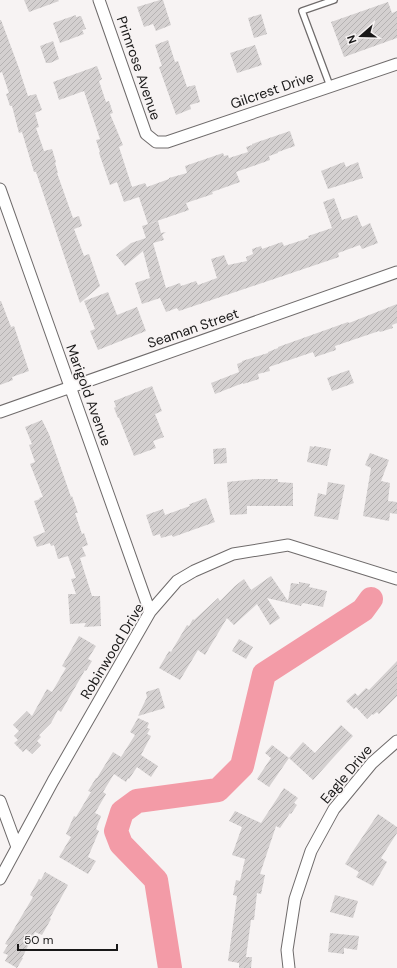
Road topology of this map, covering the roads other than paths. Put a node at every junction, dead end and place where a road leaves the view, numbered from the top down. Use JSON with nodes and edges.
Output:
{"nodes":[{"id":1,"x":99,"y":0,"type":"edge"},
{"id":2,"x":334,"y":0,"type":"edge"},
{"id":3,"x":397,"y":64,"type":"edge"},
{"id":4,"x":330,"y":86,"type":"junction"},
{"id":5,"x":156,"y":142,"type":"joint"},
{"id":6,"x":0,"y":189,"type":"edge"},
{"id":7,"x":397,"y":272,"type":"edge"},
{"id":8,"x":71,"y":387,"type":"junction"},
{"id":9,"x":0,"y":412,"type":"edge"},
{"id":10,"x":397,"y":579,"type":"edge"},
{"id":11,"x":150,"y":612,"type":"junction"},
{"id":12,"x":397,"y":741,"type":"edge"},
{"id":13,"x":0,"y":801,"type":"edge"},
{"id":14,"x":17,"y":847,"type":"junction"},
{"id":15,"x":0,"y":879,"type":"edge"},
{"id":16,"x":289,"y":968,"type":"edge"}],
"edges":[{"from":1,"to":5,"type":"street","name":"Primrose Avenue"},
{"from":2,"to":4,"type":"lane"},
{"from":3,"to":4,"type":"street","name":"Gilcrest Drive"},
{"from":4,"to":5,"type":"street","name":"Gilcrest Drive"},
{"from":6,"to":8,"type":"street","name":"Marigold Avenue"},
{"from":7,"to":8,"type":"street","name":"Seaman Street"},
{"from":8,"to":9,"type":"street","name":"Seaman Street"},
{"from":8,"to":11,"type":"street","name":"Marigold Avenue"},
{"from":10,"to":11,"type":"street","name":"Robinwood Drive"},
{"from":11,"to":14,"type":"street","name":"Robinwood Drive"},
{"from":12,"to":16,"type":"street","name":"Eagle Drive"},
{"from":13,"to":14,"type":"street"},
{"from":14,"to":15,"type":"street","name":"Robinwood Drive"}]}
